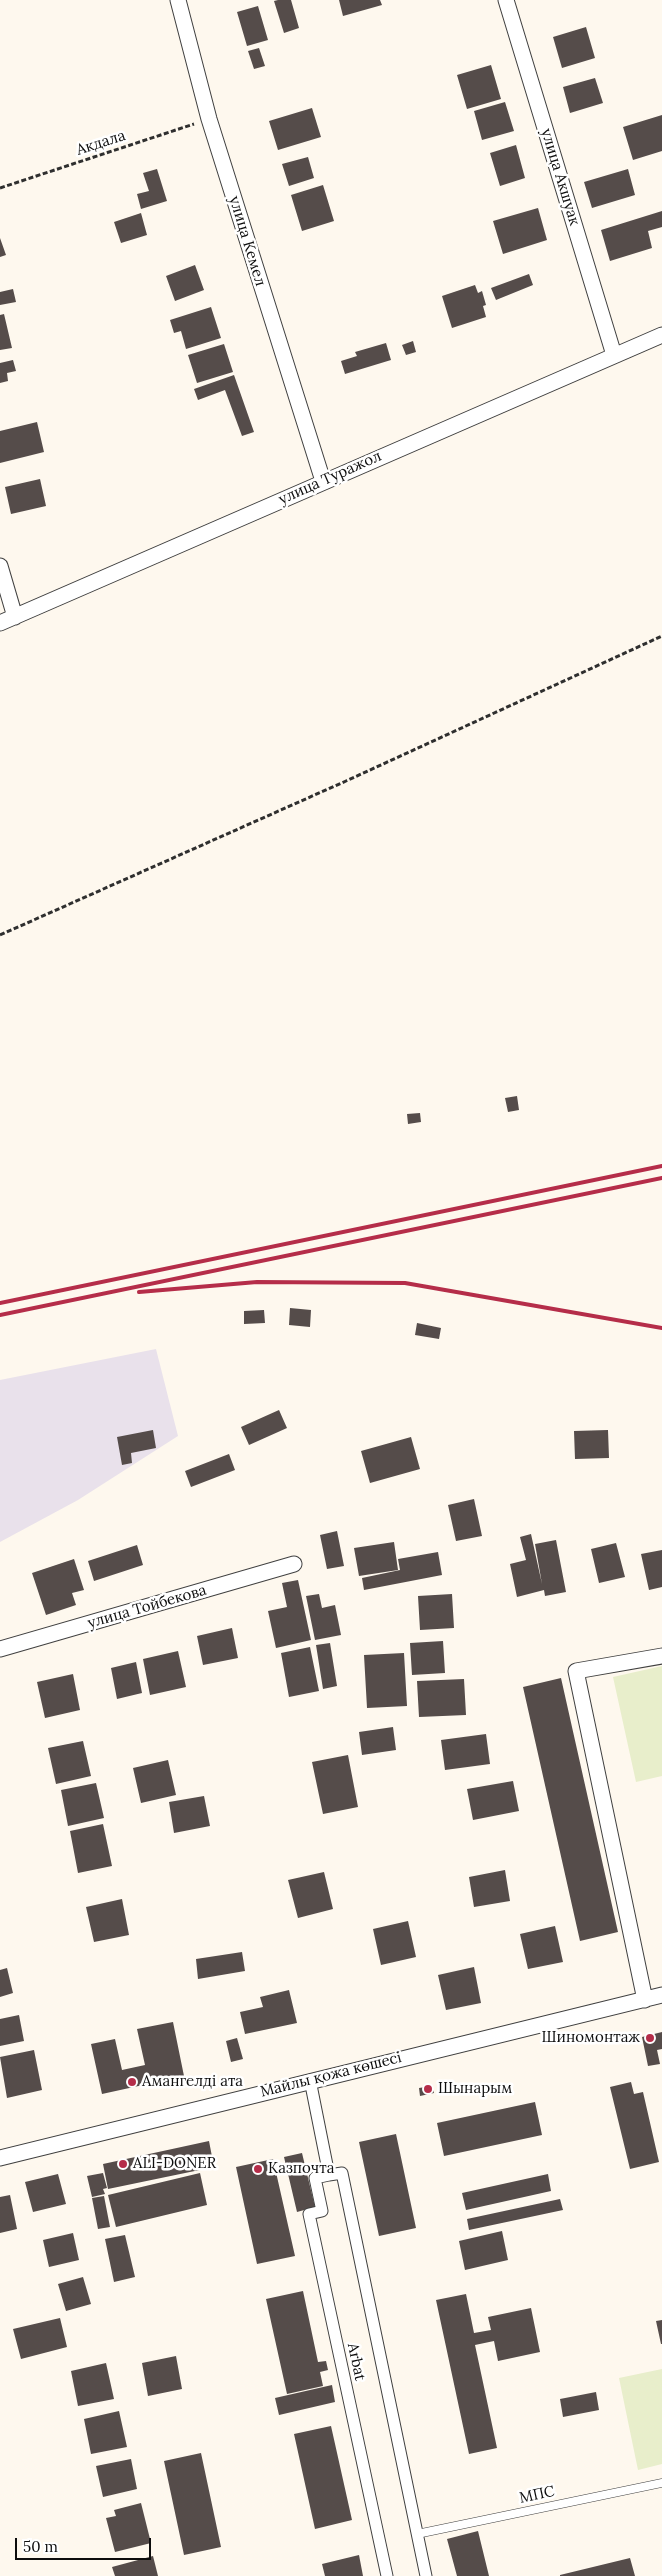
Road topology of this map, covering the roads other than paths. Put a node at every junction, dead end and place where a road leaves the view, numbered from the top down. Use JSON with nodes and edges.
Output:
{"nodes":[{"id":1,"x":178,"y":0,"type":"edge"},
{"id":2,"x":506,"y":0,"type":"edge"},
{"id":3,"x":662,"y":335,"type":"edge"},
{"id":4,"x":614,"y":355,"type":"junction"},
{"id":5,"x":322,"y":481,"type":"junction"},
{"id":6,"x":0,"y":566,"type":"edge"},
{"id":7,"x":15,"y":617,"type":"junction"},
{"id":8,"x":0,"y":623,"type":"edge"},
{"id":9,"x":294,"y":1564,"type":"dead end"},
{"id":10,"x":0,"y":1649,"type":"edge"},
{"id":11,"x":662,"y":1656,"type":"edge"},
{"id":12,"x":662,"y":1995,"type":"edge"},
{"id":13,"x":645,"y":2000,"type":"junction"},
{"id":14,"x":310,"y":2080,"type":"junction"},
{"id":15,"x":0,"y":2158,"type":"edge"},
{"id":16,"x":329,"y":2175,"type":"junction"},
{"id":17,"x":662,"y":2483,"type":"edge"},
{"id":18,"x":417,"y":2534,"type":"junction"},
{"id":19,"x":387,"y":2576,"type":"edge"},
{"id":20,"x":426,"y":2576,"type":"edge"}],
"edges":[{"from":1,"to":5,"type":"street","name":"улица Кемел"},
{"from":2,"to":4,"type":"street","name":"улица Акшуак"},
{"from":3,"to":4,"type":"street","name":"улица Туражол"},
{"from":4,"to":5,"type":"street","name":"улица Туражол"},
{"from":5,"to":7,"type":"street","name":"улица Туражол"},
{"from":6,"to":7,"type":"street"},
{"from":7,"to":8,"type":"street","name":"улица Туражол"},
{"from":9,"to":10,"type":"street","name":"улица Тойбекова"},
{"from":11,"to":13,"type":"street"},
{"from":12,"to":13,"type":"street","name":"Майлы қожа көшесі"},
{"from":13,"to":14,"type":"street","name":"Майлы қожа көшесі"},
{"from":14,"to":15,"type":"street","name":"Майлы қожа көшесі"},
{"from":14,"to":16,"type":"street"},
{"from":16,"to":18,"type":"street","name":"Arbat"},
{"from":16,"to":19,"type":"street","name":"Arbat"},
{"from":17,"to":18,"type":"lane","name":"МПС"},
{"from":18,"to":20,"type":"street","name":"Arbat"}]}
